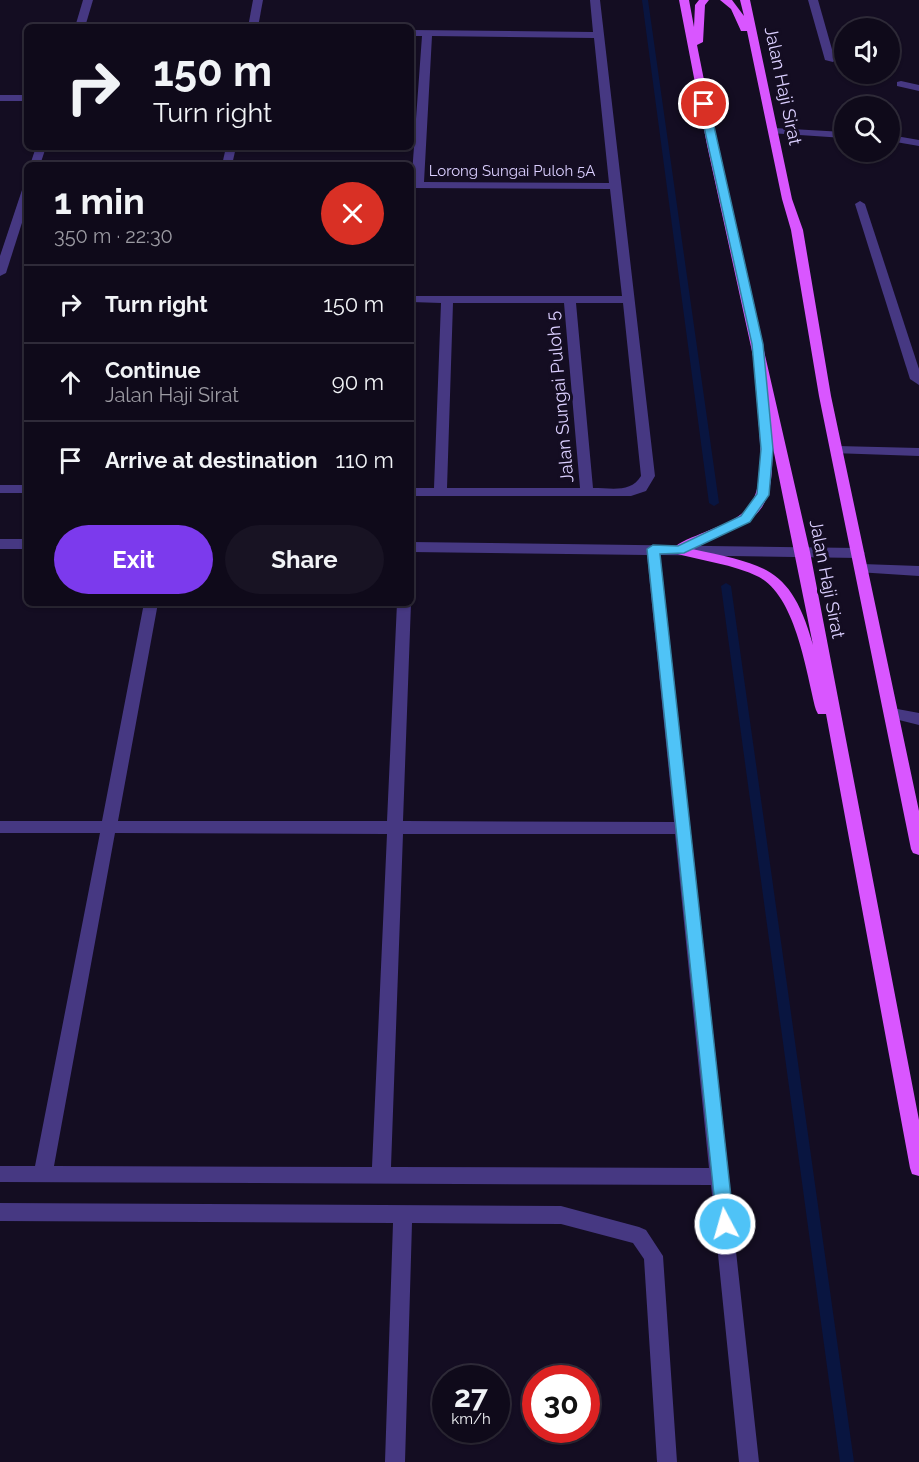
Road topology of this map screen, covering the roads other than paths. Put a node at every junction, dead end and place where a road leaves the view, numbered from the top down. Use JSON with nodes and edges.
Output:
{"nodes":[{"id":1,"x":88,"y":0,"type":"edge"},
{"id":2,"x":258,"y":0,"type":"edge"},
{"id":3,"x":595,"y":0,"type":"edge"},
{"id":4,"x":684,"y":0,"type":"edge"},
{"id":5,"x":704,"y":0,"type":"edge"},
{"id":6,"x":725,"y":0,"type":"edge"},
{"id":7,"x":745,"y":0,"type":"edge"},
{"id":8,"x":813,"y":0,"type":"edge"},
{"id":9,"x":81,"y":24,"type":"edge"},
{"id":10,"x":254,"y":24,"type":"edge"},
{"id":11,"x":414,"y":33,"type":"edge"},
{"id":12,"x":427,"y":33,"type":"junction"},
{"id":13,"x":598,"y":35,"type":"junction"},
{"id":14,"x":758,"y":59,"type":"junction"},
{"id":15,"x":830,"y":60,"type":"dead end"},
{"id":16,"x":696,"y":63,"type":"junction"},
{"id":17,"x":901,"y":84,"type":"dead end"},
{"id":18,"x":919,"y":88,"type":"edge"},
{"id":19,"x":0,"y":98,"type":"edge"},
{"id":20,"x":24,"y":98,"type":"edge"},
{"id":21,"x":774,"y":131,"type":"junction"},
{"id":22,"x":834,"y":134,"type":"edge"},
{"id":23,"x":900,"y":140,"type":"edge"},
{"id":24,"x":919,"y":143,"type":"edge"},
{"id":25,"x":414,"y":185,"type":"edge"},
{"id":26,"x":613,"y":186,"type":"junction"},
{"id":27,"x":860,"y":204,"type":"dead end"},
{"id":28,"x":24,"y":208,"type":"edge"},
{"id":29,"x":1,"y":270,"type":"edge"},
{"id":30,"x":414,"y":299,"type":"edge"},
{"id":31,"x":447,"y":300,"type":"junction"},
{"id":32,"x":570,"y":300,"type":"junction"},
{"id":33,"x":629,"y":300,"type":"junction"},
{"id":34,"x":757,"y":344,"type":"junction"},
{"id":35,"x":919,"y":381,"type":"edge"},
{"id":36,"x":837,"y":450,"type":"junction"},
{"id":37,"x":919,"y":452,"type":"edge"},
{"id":38,"x":0,"y":489,"type":"edge"},
{"id":39,"x":24,"y":489,"type":"edge"},
{"id":40,"x":414,"y":492,"type":"edge"},
{"id":41,"x":440,"y":492,"type":"junction"},
{"id":42,"x":587,"y":492,"type":"junction"},
{"id":43,"x":0,"y":544,"type":"edge"},
{"id":44,"x":24,"y":544,"type":"edge"},
{"id":45,"x":414,"y":547,"type":"edge"},
{"id":46,"x":653,"y":549,"type":"junction"},
{"id":47,"x":679,"y":550,"type":"junction"},
{"id":48,"x":803,"y":552,"type":"junction"},
{"id":49,"x":858,"y":553,"type":"junction"},
{"id":50,"x":862,"y":569,"type":"junction"},
{"id":51,"x":919,"y":571,"type":"edge"},
{"id":52,"x":150,"y":606,"type":"edge"},
{"id":53,"x":404,"y":606,"type":"edge"},
{"id":54,"x":892,"y":713,"type":"junction"},
{"id":55,"x":919,"y":719,"type":"edge"},
{"id":56,"x":0,"y":827,"type":"edge"},
{"id":57,"x":108,"y":827,"type":"junction"},
{"id":58,"x":395,"y":828,"type":"junction"},
{"id":59,"x":684,"y":828,"type":"junction"},
{"id":60,"x":919,"y":849,"type":"edge"},
{"id":61,"x":860,"y":853,"type":"junction"},
{"id":62,"x":919,"y":1168,"type":"edge"},
{"id":63,"x":0,"y":1174,"type":"edge"},
{"id":64,"x":43,"y":1174,"type":"junction"},
{"id":65,"x":381,"y":1175,"type":"junction"},
{"id":66,"x":720,"y":1177,"type":"junction"},
{"id":67,"x":0,"y":1212,"type":"edge"},
{"id":68,"x":403,"y":1213,"type":"junction"},
{"id":69,"x":395,"y":1462,"type":"edge"},
{"id":70,"x":667,"y":1462,"type":"edge"},
{"id":71,"x":749,"y":1462,"type":"edge"}],
"edges":[{"from":1,"to":9,"type":"street"},
{"from":2,"to":10,"type":"street"},
{"from":3,"to":13,"type":"street"},
{"from":4,"to":16,"type":"main road","name":"Jalan Haji Sirat"},
{"from":5,"to":16,"type":"main road"},
{"from":6,"to":14,"type":"main road"},
{"from":7,"to":14,"type":"main road","name":"Jalan Haji Sirat"},
{"from":8,"to":15,"type":"street"},
{"from":11,"to":12,"type":"street"},
{"from":12,"to":13,"type":"street"},
{"from":12,"to":25,"type":"street"},
{"from":13,"to":26,"type":"street"},
{"from":14,"to":21,"type":"main road","name":"Jalan Haji Sirat"},
{"from":16,"to":34,"type":"main road","name":"Jalan Haji Sirat"},
{"from":17,"to":18,"type":"street"},
{"from":19,"to":20,"type":"street"},
{"from":21,"to":22,"type":"street"},
{"from":21,"to":36,"type":"main road","name":"Jalan Haji Sirat"},
{"from":23,"to":24,"type":"street"},
{"from":25,"to":26,"type":"street","name":"Lorong Sungai Puloh 5A"},
{"from":26,"to":33,"type":"street"},
{"from":27,"to":35,"type":"street"},
{"from":28,"to":29,"type":"street"},
{"from":30,"to":31,"type":"street"},
{"from":31,"to":32,"type":"street"},
{"from":31,"to":41,"type":"street"},
{"from":32,"to":33,"type":"street"},
{"from":32,"to":42,"type":"street","name":"Jalan Sungai Puloh 5"},
{"from":33,"to":42,"type":"street"},
{"from":34,"to":47,"type":"main road"},
{"from":34,"to":48,"type":"main road","name":"Jalan Haji Sirat"},
{"from":36,"to":37,"type":"street"},
{"from":36,"to":49,"type":"main road","name":"Jalan Haji Sirat"},
{"from":38,"to":39,"type":"street"},
{"from":40,"to":41,"type":"street"},
{"from":41,"to":42,"type":"street"},
{"from":43,"to":44,"type":"street"},
{"from":45,"to":46,"type":"street"},
{"from":46,"to":47,"type":"street"},
{"from":46,"to":59,"type":"street"},
{"from":47,"to":48,"type":"street"},
{"from":47,"to":61,"type":"main road"},
{"from":48,"to":49,"type":"street"},
{"from":48,"to":61,"type":"main road","name":"Jalan Haji Sirat"},
{"from":49,"to":50,"type":"main road","name":"Jalan Haji Sirat"},
{"from":50,"to":51,"type":"street"},
{"from":50,"to":54,"type":"main road","name":"Jalan Haji Sirat"},
{"from":52,"to":57,"type":"street"},
{"from":53,"to":58,"type":"street"},
{"from":54,"to":55,"type":"street"},
{"from":54,"to":60,"type":"main road","name":"Jalan Haji Sirat"},
{"from":56,"to":57,"type":"street"},
{"from":57,"to":58,"type":"street"},
{"from":57,"to":64,"type":"street"},
{"from":58,"to":59,"type":"street"},
{"from":58,"to":65,"type":"street"},
{"from":59,"to":66,"type":"street"},
{"from":61,"to":62,"type":"main road","name":"Jalan Haji Sirat"},
{"from":63,"to":64,"type":"street"},
{"from":64,"to":65,"type":"street"},
{"from":65,"to":66,"type":"street"},
{"from":66,"to":71,"type":"street"},
{"from":67,"to":68,"type":"street"},
{"from":68,"to":69,"type":"street"},
{"from":68,"to":70,"type":"street"}]}
